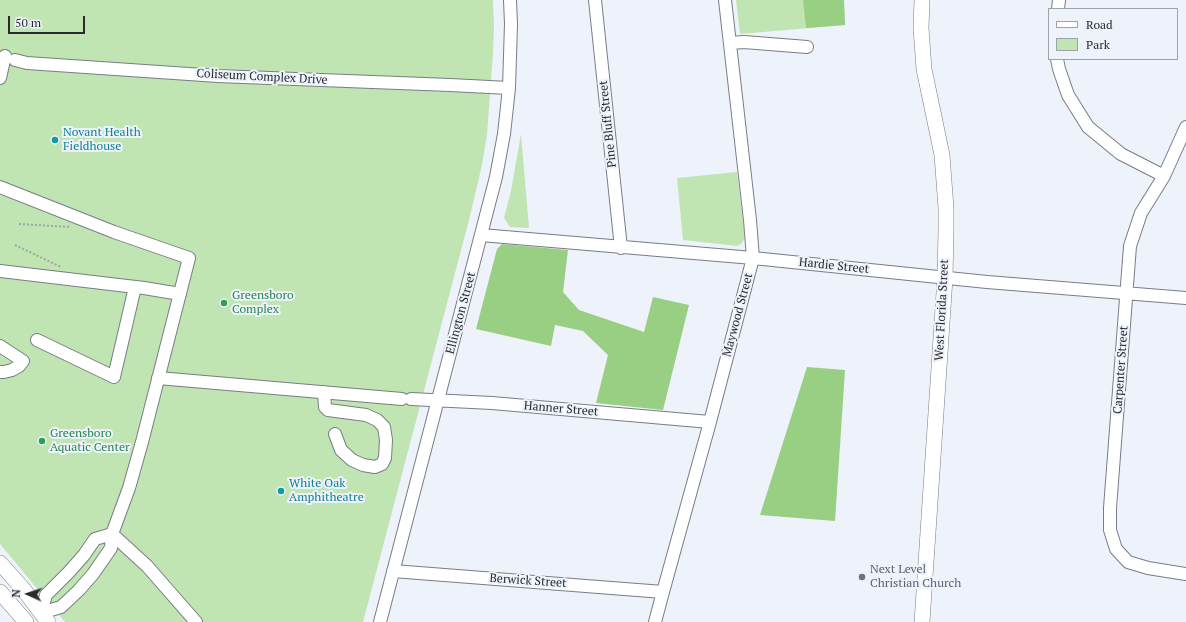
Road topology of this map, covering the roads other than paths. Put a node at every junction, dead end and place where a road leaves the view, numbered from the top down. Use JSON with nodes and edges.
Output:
{"nodes":[{"id":1,"x":510,"y":0,"type":"edge"},
{"id":2,"x":595,"y":0,"type":"edge"},
{"id":3,"x":725,"y":0,"type":"edge"},
{"id":4,"x":922,"y":0,"type":"edge"},
{"id":5,"x":730,"y":43,"type":"junction"},
{"id":6,"x":807,"y":47,"type":"dead end"},
{"id":7,"x":1057,"y":60,"type":"edge"},
{"id":8,"x":0,"y":78,"type":"edge"},
{"id":9,"x":509,"y":88,"type":"junction"},
{"id":10,"x":1186,"y":127,"type":"edge"},
{"id":11,"x":1164,"y":176,"type":"junction"},
{"id":12,"x":0,"y":187,"type":"edge"},
{"id":13,"x":481,"y":235,"type":"junction"},
{"id":14,"x":621,"y":248,"type":"junction"},
{"id":15,"x":753,"y":258,"type":"junction"},
{"id":16,"x":0,"y":272,"type":"edge"},
{"id":17,"x":944,"y":278,"type":"junction"},
{"id":18,"x":135,"y":287,"type":"junction"},
{"id":19,"x":1127,"y":293,"type":"junction"},
{"id":20,"x":180,"y":294,"type":"junction"},
{"id":21,"x":1186,"y":298,"type":"edge"},
{"id":22,"x":37,"y":340,"type":"dead end"},
{"id":23,"x":0,"y":346,"type":"edge"},
{"id":24,"x":0,"y":372,"type":"edge"},
{"id":25,"x":158,"y":378,"type":"junction"},
{"id":26,"x":324,"y":392,"type":"junction"},
{"id":27,"x":438,"y":401,"type":"junction"},
{"id":28,"x":710,"y":422,"type":"junction"},
{"id":29,"x":335,"y":434,"type":"dead end"},
{"id":30,"x":112,"y":534,"type":"junction"},
{"id":31,"x":0,"y":564,"type":"edge"},
{"id":32,"x":393,"y":571,"type":"junction"},
{"id":33,"x":1186,"y":574,"type":"edge"},
{"id":34,"x":0,"y":592,"type":"edge"},
{"id":35,"x":662,"y":592,"type":"junction"},
{"id":36,"x":40,"y":619,"type":"edge"},
{"id":37,"x":26,"y":622,"type":"edge"},
{"id":38,"x":196,"y":622,"type":"edge"},
{"id":39,"x":380,"y":622,"type":"edge"},
{"id":40,"x":655,"y":622,"type":"edge"},
{"id":41,"x":922,"y":622,"type":"edge"}],
"edges":[{"from":1,"to":9,"type":"street","name":"Ellington Street"},
{"from":2,"to":14,"type":"street","name":"Pine Bluff Street"},
{"from":3,"to":5,"type":"street","name":"Maywood Street"},
{"from":4,"to":17,"type":"main road","name":"West Florida Street"},
{"from":5,"to":6,"type":"street"},
{"from":5,"to":15,"type":"street","name":"Maywood Street"},
{"from":7,"to":11,"type":"street"},
{"from":8,"to":9,"type":"street","name":"Coliseum Complex Drive"},
{"from":9,"to":13,"type":"street","name":"Ellington Street"},
{"from":10,"to":11,"type":"street","name":"Carpenter Street"},
{"from":11,"to":19,"type":"street","name":"Carpenter Street"},
{"from":12,"to":20,"type":"street"},
{"from":13,"to":14,"type":"street","name":"Hardie Street"},
{"from":13,"to":27,"type":"street","name":"Ellington Street"},
{"from":14,"to":15,"type":"street","name":"Hardie Street"},
{"from":15,"to":17,"type":"street","name":"Hardie Street"},
{"from":15,"to":28,"type":"street","name":"Maywood Street"},
{"from":16,"to":18,"type":"street"},
{"from":17,"to":19,"type":"street","name":"Hardie Street"},
{"from":17,"to":41,"type":"main road","name":"West Florida Street"},
{"from":18,"to":20,"type":"street"},
{"from":18,"to":22,"type":"street"},
{"from":19,"to":21,"type":"street","name":"Hardie Street"},
{"from":19,"to":33,"type":"street","name":"Carpenter Street"},
{"from":20,"to":25,"type":"street"},
{"from":23,"to":24,"type":"street"},
{"from":25,"to":26,"type":"street","name":"Hanner Street"},
{"from":25,"to":30,"type":"street"},
{"from":26,"to":27,"type":"street","name":"Hanner Street"},
{"from":26,"to":29,"type":"street"},
{"from":27,"to":28,"type":"street","name":"Hanner Street"},
{"from":27,"to":32,"type":"street","name":"Ellington Street"},
{"from":28,"to":35,"type":"street","name":"Maywood Street"},
{"from":30,"to":36,"type":"street"},
{"from":30,"to":36,"type":"street"},
{"from":30,"to":38,"type":"street"},
{"from":31,"to":36,"type":"main road"},
{"from":32,"to":35,"type":"street","name":"Berwick Street"},
{"from":32,"to":39,"type":"street","name":"Ellington Street"},
{"from":34,"to":37,"type":"main road"},
{"from":35,"to":40,"type":"street","name":"Maywood Street"}]}
